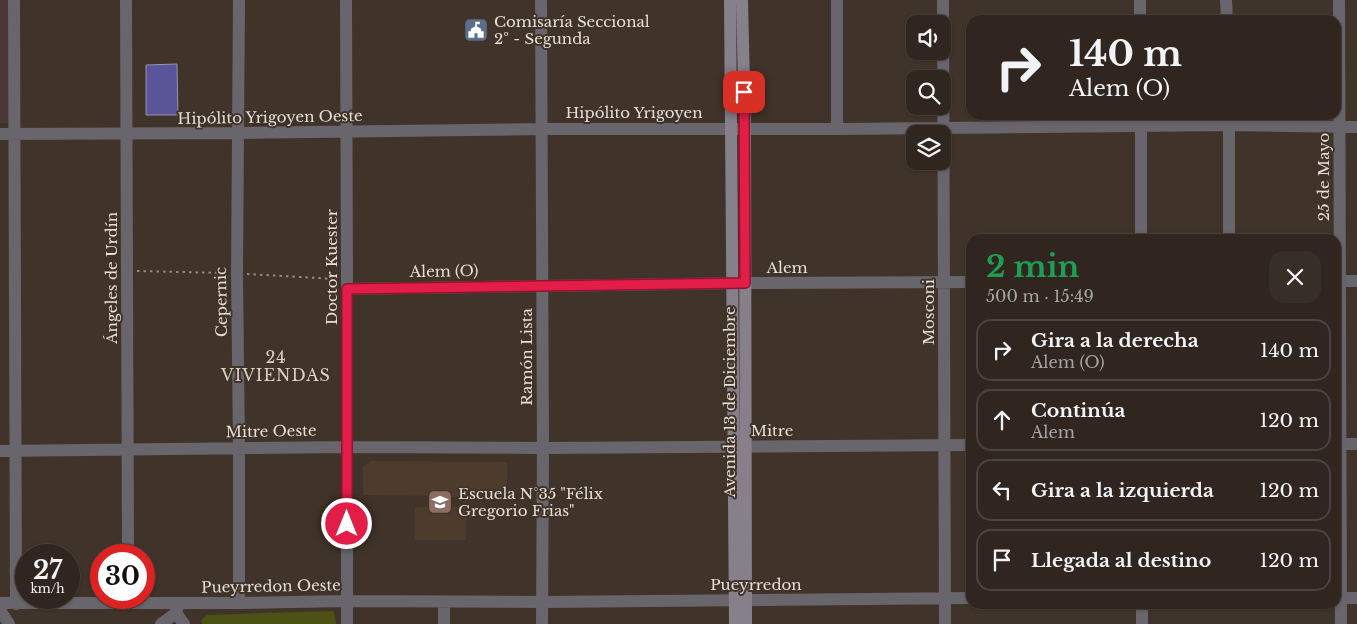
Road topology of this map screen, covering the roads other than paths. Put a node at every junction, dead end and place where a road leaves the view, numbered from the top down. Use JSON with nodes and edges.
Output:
{"nodes":[{"id":1,"x":14,"y":0,"type":"edge"},
{"id":2,"x":126,"y":0,"type":"edge"},
{"id":3,"x":238,"y":0,"type":"edge"},
{"id":4,"x":346,"y":0,"type":"edge"},
{"id":5,"x":541,"y":0,"type":"edge"},
{"id":6,"x":730,"y":0,"type":"edge"},
{"id":7,"x":742,"y":0,"type":"edge"},
{"id":8,"x":837,"y":0,"type":"edge"},
{"id":9,"x":944,"y":0,"type":"edge"},
{"id":10,"x":1140,"y":0,"type":"edge"},
{"id":11,"x":1226,"y":0,"type":"edge"},
{"id":12,"x":1339,"y":0,"type":"edge"},
{"id":13,"x":1140,"y":15,"type":"edge"},
{"id":14,"x":1227,"y":15,"type":"edge"},
{"id":15,"x":1339,"y":15,"type":"edge"},
{"id":16,"x":1229,"y":120,"type":"edge"},
{"id":17,"x":1340,"y":120,"type":"edge"},
{"id":18,"x":1141,"y":121,"type":"edge"},
{"id":19,"x":944,"y":125,"type":"edge"},
{"id":20,"x":1340,"y":127,"type":"junction"},
{"id":21,"x":1357,"y":127,"type":"edge"},
{"id":22,"x":745,"y":128,"type":"junction"},
{"id":23,"x":906,"y":128,"type":"edge"},
{"id":24,"x":951,"y":128,"type":"edge"},
{"id":25,"x":541,"y":129,"type":"junction"},
{"id":26,"x":732,"y":129,"type":"junction"},
{"id":27,"x":837,"y":129,"type":"junction"},
{"id":28,"x":346,"y":132,"type":"junction"},
{"id":29,"x":238,"y":133,"type":"junction"},
{"id":30,"x":0,"y":134,"type":"edge"},
{"id":31,"x":14,"y":134,"type":"junction"},
{"id":32,"x":127,"y":134,"type":"junction"},
{"id":33,"x":944,"y":170,"type":"edge"},
{"id":34,"x":1141,"y":234,"type":"edge"},
{"id":35,"x":1229,"y":234,"type":"edge"},
{"id":36,"x":1339,"y":234,"type":"edge"},
{"id":37,"x":1341,"y":281,"type":"edge"},
{"id":38,"x":1357,"y":281,"type":"edge"},
{"id":39,"x":966,"y":282,"type":"edge"},
{"id":40,"x":739,"y":283,"type":"junction"},
{"id":41,"x":944,"y":283,"type":"junction"},
{"id":42,"x":347,"y":284,"type":"junction"},
{"id":43,"x":542,"y":286,"type":"junction"},
{"id":44,"x":1341,"y":444,"type":"edge"},
{"id":45,"x":1357,"y":444,"type":"edge"},
{"id":46,"x":944,"y":445,"type":"junction"},
{"id":47,"x":966,"y":445,"type":"edge"},
{"id":48,"x":739,"y":446,"type":"junction"},
{"id":49,"x":347,"y":447,"type":"junction"},
{"id":50,"x":128,"y":448,"type":"junction"},
{"id":51,"x":240,"y":448,"type":"junction"},
{"id":52,"x":543,"y":448,"type":"junction"},
{"id":53,"x":0,"y":451,"type":"edge"},
{"id":54,"x":15,"y":451,"type":"junction"},
{"id":55,"x":16,"y":544,"type":"edge"},
{"id":56,"x":128,"y":544,"type":"edge"},
{"id":57,"x":966,"y":598,"type":"edge"},
{"id":58,"x":1341,"y":598,"type":"edge"},
{"id":59,"x":1357,"y":598,"type":"edge"},
{"id":60,"x":945,"y":599,"type":"junction"},
{"id":61,"x":740,"y":600,"type":"junction"},
{"id":62,"x":346,"y":601,"type":"junction"},
{"id":63,"x":444,"y":602,"type":"junction"},
{"id":64,"x":542,"y":602,"type":"junction"},
{"id":65,"x":0,"y":603,"type":"edge"},
{"id":66,"x":239,"y":603,"type":"junction"},
{"id":67,"x":15,"y":604,"type":"edge"},
{"id":68,"x":155,"y":604,"type":"edge"},
{"id":69,"x":178,"y":608,"type":"junction"},
{"id":70,"x":1142,"y":609,"type":"edge"},
{"id":71,"x":1339,"y":609,"type":"edge"},
{"id":72,"x":0,"y":610,"type":"edge"},
{"id":73,"x":9,"y":624,"type":"edge"},
{"id":74,"x":161,"y":624,"type":"edge"},
{"id":75,"x":184,"y":624,"type":"edge"},
{"id":76,"x":347,"y":624,"type":"edge"},
{"id":77,"x":444,"y":624,"type":"edge"},
{"id":78,"x":542,"y":624,"type":"edge"},
{"id":79,"x":735,"y":624,"type":"edge"},
{"id":80,"x":746,"y":624,"type":"edge"},
{"id":81,"x":945,"y":624,"type":"edge"},
{"id":82,"x":1142,"y":624,"type":"edge"},
{"id":83,"x":1340,"y":624,"type":"edge"}],
"edges":[{"from":1,"to":31,"type":"street"},
{"from":2,"to":32,"type":"street","name":"Ángeles de Urdín"},
{"from":3,"to":29,"type":"street","name":"Cepernic"},
{"from":4,"to":28,"type":"street","name":"Doctor Kuester"},
{"from":5,"to":25,"type":"street","name":"Ramón Lista"},
{"from":6,"to":26,"type":"street","name":"Avenida 13 de Diciembre"},
{"from":7,"to":22,"type":"street","name":"Avenida 13 de Diciembre"},
{"from":8,"to":27,"type":"street"},
{"from":9,"to":19,"type":"street","name":"Mosconi"},
{"from":10,"to":13,"type":"street"},
{"from":11,"to":14,"type":"street"},
{"from":12,"to":15,"type":"street","name":"25 de Mayo"},
{"from":16,"to":18,"type":"street","name":"Hipólito Yrigoyen"},
{"from":16,"to":20,"type":"street","name":"Hipólito Yrigoyen"},
{"from":16,"to":35,"type":"street"},
{"from":17,"to":20,"type":"street","name":"25 de Mayo"},
{"from":18,"to":24,"type":"street","name":"Hipólito Yrigoyen"},
{"from":18,"to":34,"type":"street"},
{"from":20,"to":21,"type":"street","name":"Hipólito Yrigoyen"},
{"from":20,"to":36,"type":"street","name":"25 de Mayo"},
{"from":22,"to":26,"type":"street","name":"Hipólito Yrigoyen"},
{"from":22,"to":27,"type":"street","name":"Hipólito Yrigoyen"},
{"from":22,"to":40,"type":"street","name":"Avenida 13 de Diciembre"},
{"from":23,"to":27,"type":"street","name":"Hipólito Yrigoyen"},
{"from":25,"to":26,"type":"street","name":"Hipólito Yrigoyen"},
{"from":25,"to":28,"type":"street","name":"Hipólito Yrigoyen Oeste"},
{"from":25,"to":43,"type":"street","name":"Ramón Lista"},
{"from":26,"to":40,"type":"street","name":"Avenida 13 de Diciembre"},
{"from":28,"to":29,"type":"street","name":"Hipólito Yrigoyen Oeste"},
{"from":28,"to":42,"type":"street","name":"Doctor Kuester"},
{"from":29,"to":32,"type":"street","name":"Hipólito Yrigoyen Oeste"},
{"from":29,"to":51,"type":"street","name":"Cepernic"},
{"from":30,"to":31,"type":"street","name":"Hipólito Yrigoyen Oeste"},
{"from":31,"to":32,"type":"street","name":"Hipólito Yrigoyen Oeste"},
{"from":31,"to":54,"type":"street"},
{"from":32,"to":50,"type":"street","name":"Ángeles de Urdín"},
{"from":33,"to":41,"type":"street","name":"Mosconi"},
{"from":37,"to":38,"type":"street"},
{"from":39,"to":41,"type":"street","name":"Alem"},
{"from":40,"to":41,"type":"street","name":"Alem"},
{"from":40,"to":43,"type":"street","name":"Alem"},
{"from":40,"to":48,"type":"street","name":"Avenida 13 de Diciembre"},
{"from":41,"to":46,"type":"street","name":"Mosconi"},
{"from":42,"to":43,"type":"street","name":"Alem (O)"},
{"from":42,"to":49,"type":"street","name":"Doctor Kuester"},
{"from":43,"to":52,"type":"street","name":"Ramón Lista"},
{"from":44,"to":45,"type":"street"},
{"from":46,"to":47,"type":"street","name":"Mitre"},
{"from":46,"to":48,"type":"street","name":"Mitre"},
{"from":46,"to":60,"type":"street","name":"Mosconi"},
{"from":48,"to":52,"type":"street","name":"Mitre"},
{"from":48,"to":61,"type":"street","name":"Avenida 13 de Diciembre"},
{"from":49,"to":51,"type":"street","name":"Mitre Oeste"},
{"from":49,"to":52,"type":"street","name":"Mitre Oeste"},
{"from":49,"to":62,"type":"street","name":"Doctor Kuester"},
{"from":50,"to":51,"type":"street","name":"Mitre Oeste"},
{"from":50,"to":54,"type":"street","name":"Mitre Oeste"},
{"from":50,"to":56,"type":"street","name":"Ángeles de Urdín"},
{"from":51,"to":66,"type":"street","name":"Cepernic"},
{"from":52,"to":64,"type":"street","name":"Ramón Lista"},
{"from":53,"to":54,"type":"street","name":"Mitre Oeste"},
{"from":54,"to":55,"type":"street"},
{"from":57,"to":60,"type":"street","name":"Pueyrredon"},
{"from":58,"to":59,"type":"street"},
{"from":60,"to":61,"type":"street","name":"Pueyrredon"},
{"from":60,"to":81,"type":"street","name":"Mosconi"},
{"from":61,"to":64,"type":"street","name":"Pueyrredon"},
{"from":61,"to":79,"type":"street","name":"Avenida 13 de Diciembre"},
{"from":61,"to":80,"type":"street","name":"Avenida 13 de Diciembre"},
{"from":62,"to":63,"type":"street","name":"Pueyrredon Oeste"},
{"from":62,"to":66,"type":"street","name":"Pueyrredon Oeste"},
{"from":62,"to":76,"type":"street","name":"Doctor Kuester"},
{"from":63,"to":64,"type":"street","name":"Pueyrredon Oeste"},
{"from":63,"to":77,"type":"street"},
{"from":64,"to":78,"type":"street","name":"Ramón Lista"},
{"from":65,"to":67,"type":"street","name":"Pueyrredon Oeste"},
{"from":66,"to":69,"type":"street","name":"Pueyrredon Oeste"},
{"from":68,"to":69,"type":"street","name":"Pueyrredon Oeste"},
{"from":69,"to":74,"type":"street"},
{"from":69,"to":75,"type":"street"},
{"from":70,"to":82,"type":"street"},
{"from":71,"to":83,"type":"street","name":"25 de Mayo"},
{"from":72,"to":73,"type":"street"}]}
